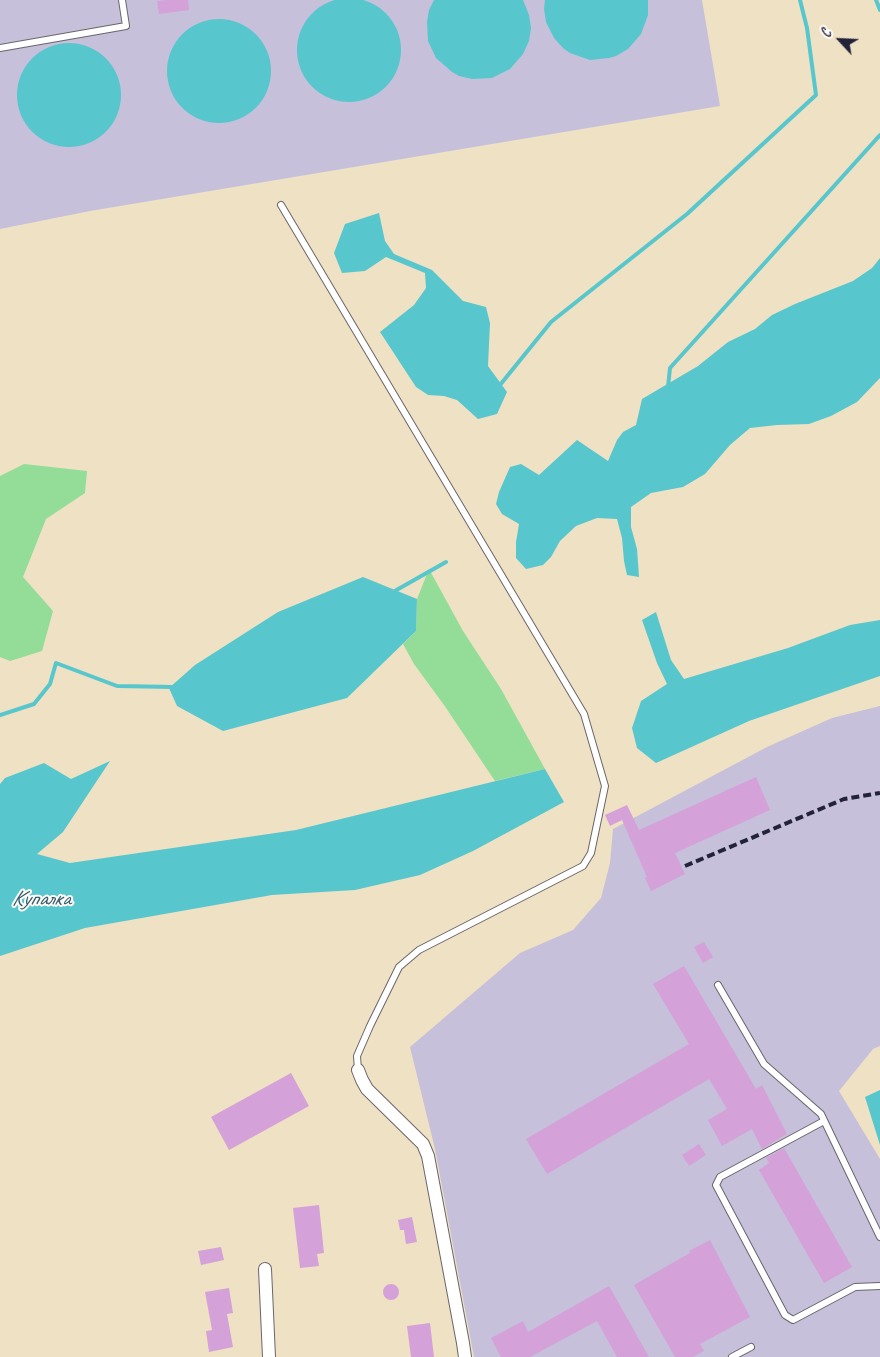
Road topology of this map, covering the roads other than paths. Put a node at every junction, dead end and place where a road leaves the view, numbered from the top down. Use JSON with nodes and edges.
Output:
{"nodes":[{"id":1,"x":122,"y":0,"type":"edge"},
{"id":2,"x":0,"y":48,"type":"edge"},
{"id":3,"x":281,"y":205,"type":"dead end"},
{"id":4,"x":718,"y":985,"type":"dead end"},
{"id":5,"x":358,"y":1070,"type":"joint"},
{"id":6,"x":824,"y":1121,"type":"junction"},
{"id":7,"x":880,"y":1237,"type":"edge"},
{"id":8,"x":265,"y":1269,"type":"dead end"},
{"id":9,"x":880,"y":1286,"type":"edge"},
{"id":10,"x":750,"y":1347,"type":"dead end"},
{"id":11,"x":269,"y":1357,"type":"edge"},
{"id":12,"x":465,"y":1357,"type":"edge"},
{"id":13,"x":732,"y":1357,"type":"edge"}],
"edges":[{"from":1,"to":2,"type":"lane"},
{"from":3,"to":5,"type":"lane"},
{"from":4,"to":6,"type":"lane"},
{"from":5,"to":12,"type":"street"},
{"from":6,"to":7,"type":"lane"},
{"from":6,"to":9,"type":"lane"},
{"from":8,"to":11,"type":"street"},
{"from":10,"to":13,"type":"lane"}]}
